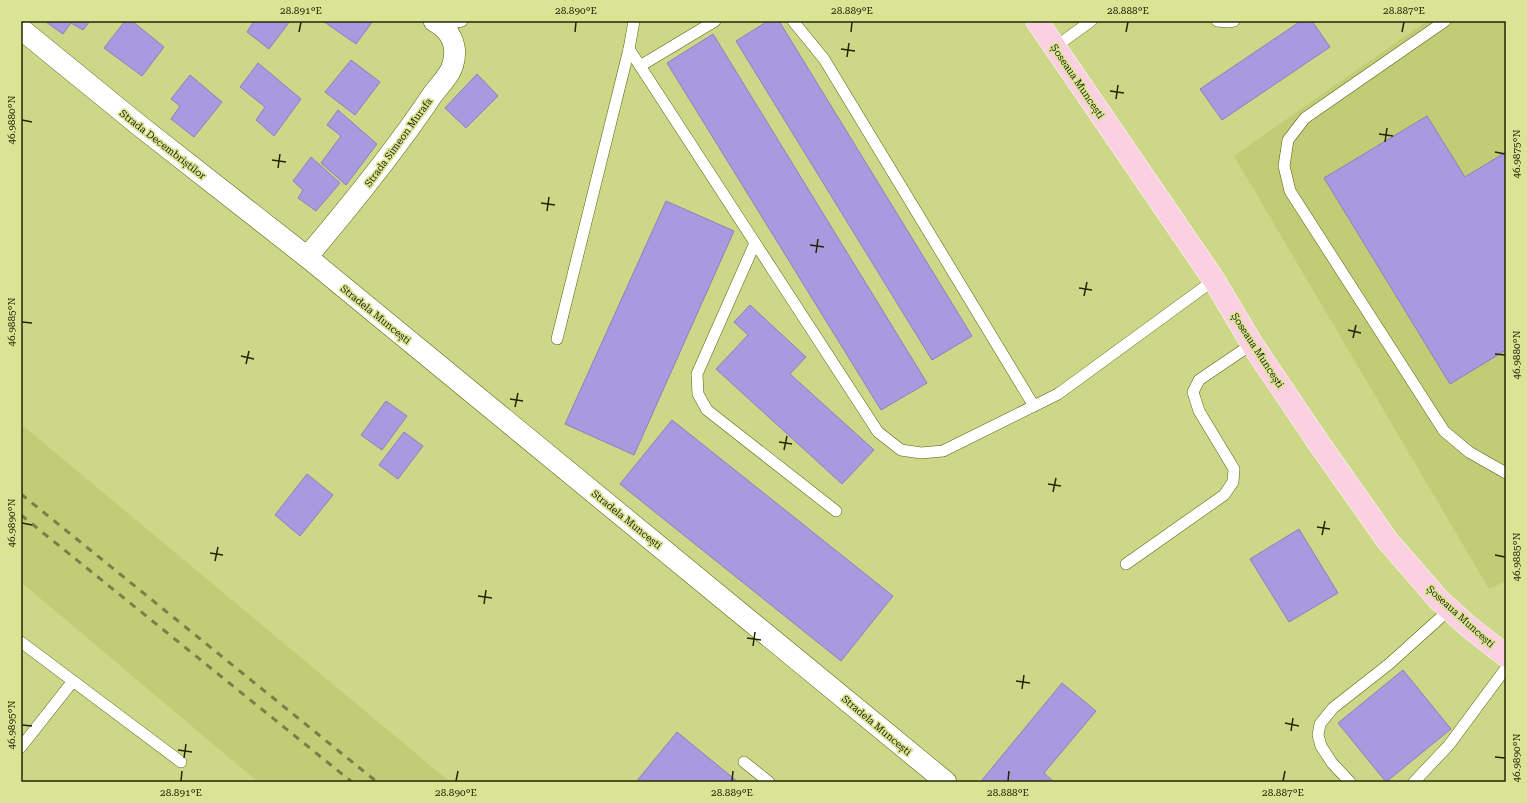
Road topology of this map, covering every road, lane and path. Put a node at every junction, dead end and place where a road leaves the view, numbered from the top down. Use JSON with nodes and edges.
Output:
{"nodes":[{"id":1,"x":462,"y":21,"type":"edge"},
{"id":2,"x":634,"y":21,"type":"edge"},
{"id":3,"x":715,"y":21,"type":"edge"},
{"id":4,"x":793,"y":21,"type":"edge"},
{"id":5,"x":1037,"y":21,"type":"edge"},
{"id":6,"x":1091,"y":21,"type":"edge"},
{"id":7,"x":1217,"y":21,"type":"edge"},
{"id":8,"x":1234,"y":21,"type":"edge"},
{"id":9,"x":1445,"y":21,"type":"edge"},
{"id":10,"x":438,"y":23,"type":"edge"},
{"id":11,"x":21,"y":29,"type":"edge"},
{"id":12,"x":1055,"y":47,"type":"junction"},
{"id":13,"x":629,"y":49,"type":"junction"},
{"id":14,"x":640,"y":66,"type":"junction"},
{"id":15,"x":755,"y":243,"type":"junction"},
{"id":16,"x":307,"y":257,"type":"junction"},
{"id":17,"x":1214,"y":280,"type":"junction"},
{"id":18,"x":557,"y":339,"type":"dead end"},
{"id":19,"x":1252,"y":344,"type":"junction"},
{"id":20,"x":1034,"y":406,"type":"junction"},
{"id":21,"x":1506,"y":473,"type":"edge"},
{"id":22,"x":836,"y":511,"type":"dead end"},
{"id":23,"x":1126,"y":564,"type":"dead end"},
{"id":24,"x":1450,"y":609,"type":"junction"},
{"id":25,"x":21,"y":642,"type":"edge"},
{"id":26,"x":1503,"y":647,"type":"edge"},
{"id":27,"x":1506,"y":668,"type":"edge"},
{"id":28,"x":73,"y":681,"type":"junction"},
{"id":29,"x":21,"y":747,"type":"edge"},
{"id":30,"x":181,"y":762,"type":"dead end"},
{"id":31,"x":744,"y":762,"type":"dead end"},
{"id":32,"x":769,"y":782,"type":"edge"},
{"id":33,"x":946,"y":782,"type":"edge"},
{"id":34,"x":1350,"y":782,"type":"edge"},
{"id":35,"x":1414,"y":782,"type":"edge"}],
"edges":[{"from":1,"to":10,"type":"lane"},
{"from":2,"to":13,"type":"lane"},
{"from":3,"to":14,"type":"lane"},
{"from":4,"to":20,"type":"lane"},
{"from":5,"to":12,"type":"main road","name":"Șoseaua Muncești"},
{"from":6,"to":12,"type":"lane"},
{"from":7,"to":8,"type":"lane"},
{"from":9,"to":21,"type":"lane"},
{"from":10,"to":16,"type":"street","name":"Strada Simeon Murafa"},
{"from":11,"to":16,"type":"street","name":"Strada Decembriștilor"},
{"from":12,"to":17,"type":"main road","name":"Șoseaua Muncești"},
{"from":13,"to":14,"type":"lane"},
{"from":13,"to":18,"type":"lane"},
{"from":14,"to":15,"type":"lane"},
{"from":15,"to":20,"type":"lane"},
{"from":15,"to":22,"type":"lane"},
{"from":16,"to":33,"type":"street","name":"Stradela Muncești"},
{"from":17,"to":19,"type":"main road","name":"Șoseaua Muncești"},
{"from":17,"to":20,"type":"lane"},
{"from":19,"to":23,"type":"lane"},
{"from":19,"to":24,"type":"main road","name":"Șoseaua Muncești"},
{"from":24,"to":26,"type":"main road","name":"Șoseaua Muncești"},
{"from":24,"to":34,"type":"lane"},
{"from":25,"to":28,"type":"lane"},
{"from":27,"to":35,"type":"lane"},
{"from":28,"to":29,"type":"lane"},
{"from":28,"to":30,"type":"lane"},
{"from":31,"to":32,"type":"lane"}]}
